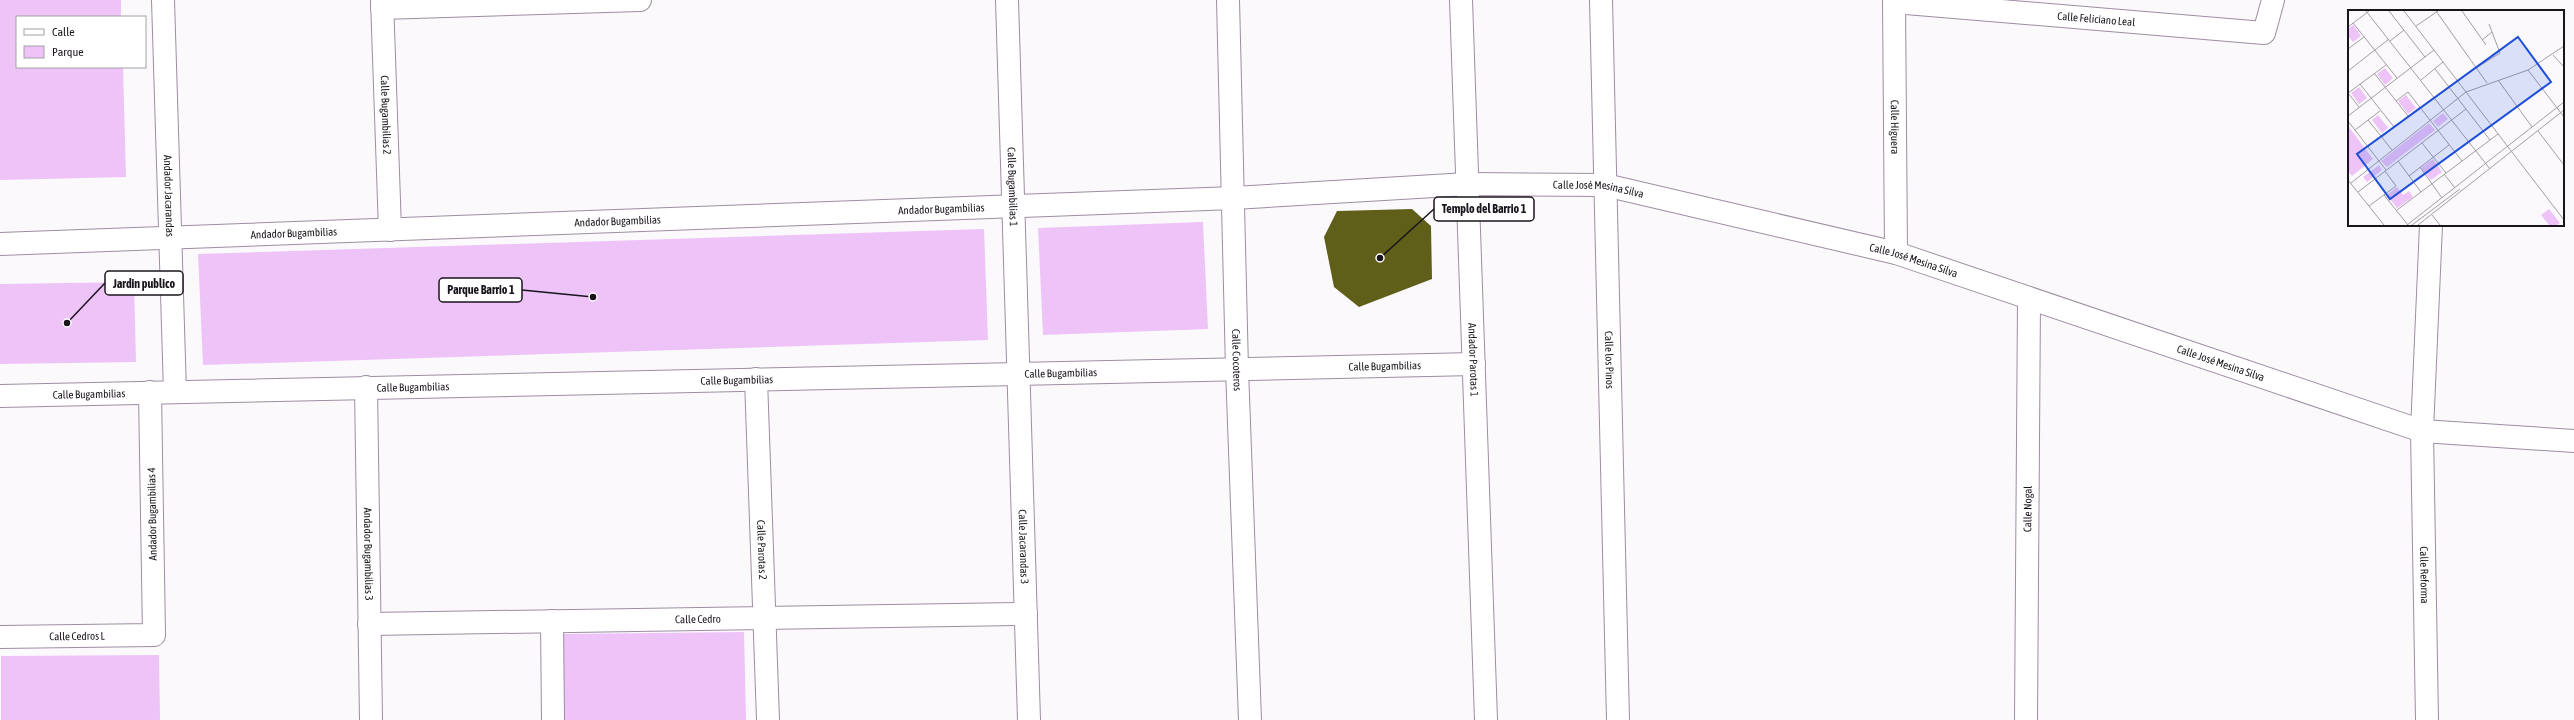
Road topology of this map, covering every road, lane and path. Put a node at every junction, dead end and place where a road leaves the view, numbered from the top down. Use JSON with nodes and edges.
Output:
{"nodes":[{"id":1,"x":163,"y":0,"type":"edge"},
{"id":2,"x":640,"y":0,"type":"edge"},
{"id":3,"x":1007,"y":0,"type":"edge"},
{"id":4,"x":1228,"y":0,"type":"edge"},
{"id":5,"x":1461,"y":0,"type":"edge"},
{"id":6,"x":1601,"y":0,"type":"edge"},
{"id":7,"x":2273,"y":0,"type":"edge"},
{"id":8,"x":579,"y":1,"type":"edge"},
{"id":9,"x":1894,"y":1,"type":"edge"},
{"id":10,"x":382,"y":4,"type":"edge"},
{"id":11,"x":1468,"y":184,"type":"junction"},
{"id":12,"x":1605,"y":185,"type":"junction"},
{"id":13,"x":1234,"y":198,"type":"junction"},
{"id":14,"x":1013,"y":206,"type":"junction"},
{"id":15,"x":2431,"y":226,"type":"edge"},
{"id":16,"x":390,"y":230,"type":"junction"},
{"id":17,"x":170,"y":238,"type":"junction"},
{"id":18,"x":0,"y":244,"type":"edge"},
{"id":19,"x":1896,"y":253,"type":"junction"},
{"id":20,"x":2029,"y":299,"type":"junction"},
{"id":21,"x":1474,"y":364,"type":"junction"},
{"id":22,"x":1237,"y":369,"type":"junction"},
{"id":23,"x":1019,"y":373,"type":"junction"},
{"id":24,"x":756,"y":379,"type":"junction"},
{"id":25,"x":366,"y":387,"type":"junction"},
{"id":26,"x":150,"y":392,"type":"junction"},
{"id":27,"x":175,"y":392,"type":"junction"},
{"id":28,"x":0,"y":396,"type":"edge"},
{"id":29,"x":2422,"y":430,"type":"junction"},
{"id":30,"x":2574,"y":441,"type":"edge"},
{"id":31,"x":1026,"y":614,"type":"junction"},
{"id":32,"x":765,"y":618,"type":"junction"},
{"id":33,"x":552,"y":622,"type":"junction"},
{"id":34,"x":370,"y":624,"type":"junction"},
{"id":35,"x":154,"y":635,"type":"joint"},
{"id":36,"x":0,"y":637,"type":"edge"},
{"id":37,"x":371,"y":720,"type":"edge"},
{"id":38,"x":553,"y":720,"type":"edge"},
{"id":39,"x":768,"y":720,"type":"edge"},
{"id":40,"x":1029,"y":720,"type":"edge"},
{"id":41,"x":1250,"y":720,"type":"edge"},
{"id":42,"x":1486,"y":720,"type":"edge"},
{"id":43,"x":1618,"y":720,"type":"edge"},
{"id":44,"x":2026,"y":720,"type":"edge"},
{"id":45,"x":2427,"y":720,"type":"edge"}],
"edges":[{"from":1,"to":17,"type":"street","name":"Andador Jacarandas"},
{"from":2,"to":8,"type":"street"},
{"from":3,"to":14,"type":"street","name":"Calle Bugambilias 1"},
{"from":4,"to":13,"type":"street","name":"Calle Cocoteros"},
{"from":5,"to":11,"type":"street","name":"Andador Parotas 1"},
{"from":6,"to":12,"type":"street","name":"Calle los Pinos"},
{"from":7,"to":9,"type":"street","name":"Calle Feliciano Leal"},
{"from":8,"to":10,"type":"street"},
{"from":9,"to":19,"type":"street","name":"Calle Higuera"},
{"from":10,"to":16,"type":"street","name":"Calle Bugambilias 2"},
{"from":11,"to":12,"type":"street","name":"Calle José Mesina Silva"},
{"from":11,"to":13,"type":"street","name":"Calle José Mesina Silva"},
{"from":11,"to":21,"type":"street","name":"Andador Parotas 1"},
{"from":12,"to":19,"type":"street","name":"Calle José Mesina Silva"},
{"from":12,"to":43,"type":"street","name":"Calle los Pinos"},
{"from":13,"to":14,"type":"street","name":"Andador Bugambilias"},
{"from":13,"to":22,"type":"street","name":"Calle Cocoteros"},
{"from":14,"to":16,"type":"street","name":"Andador Bugambilias"},
{"from":14,"to":23,"type":"street","name":"Calle Bugambilias 1"},
{"from":15,"to":29,"type":"street","name":"Calle Reforma"},
{"from":16,"to":17,"type":"street","name":"Andador Bugambilias"},
{"from":17,"to":18,"type":"street","name":"Andador Bugambilias"},
{"from":17,"to":27,"type":"street","name":"Andador Jacarandas"},
{"from":19,"to":20,"type":"street","name":"Calle José Mesina Silva"},
{"from":20,"to":29,"type":"street","name":"Calle José Mesina Silva"},
{"from":20,"to":44,"type":"street","name":"Calle Nogal"},
{"from":21,"to":22,"type":"street","name":"Calle Bugambilias"},
{"from":21,"to":42,"type":"street","name":"Andador Parotas 1"},
{"from":22,"to":23,"type":"street","name":"Calle Bugambilias"},
{"from":22,"to":41,"type":"street","name":"Calle Cocoteros"},
{"from":23,"to":24,"type":"street","name":"Calle Bugambilias"},
{"from":23,"to":31,"type":"street","name":"Calle Jacarandas 3"},
{"from":24,"to":25,"type":"street","name":"Calle Bugambilias"},
{"from":24,"to":32,"type":"street","name":"Calle Parotas 2"},
{"from":25,"to":27,"type":"street","name":"Calle Bugambilias"},
{"from":25,"to":34,"type":"street","name":"Andador Bugambilias 3"},
{"from":26,"to":27,"type":"street","name":"Calle Bugambilias"},
{"from":26,"to":28,"type":"street","name":"Calle Bugambilias"},
{"from":26,"to":35,"type":"street","name":"Andador Bugambilias 4"},
{"from":29,"to":30,"type":"street","name":"Calle José Mesina Silva"},
{"from":29,"to":45,"type":"street","name":"Calle Reforma"},
{"from":31,"to":32,"type":"street","name":"Calle Cedro"},
{"from":31,"to":40,"type":"street","name":"Calle Jacarandas 3"},
{"from":32,"to":33,"type":"street","name":"Calle Cedro"},
{"from":32,"to":39,"type":"street","name":"Calle Parotas 2"},
{"from":33,"to":34,"type":"street","name":"Calle Cedro"},
{"from":33,"to":38,"type":"street"},
{"from":34,"to":37,"type":"street","name":"Andador Bugambilias 3"},
{"from":35,"to":36,"type":"street","name":"Calle Cedros L"}]}
